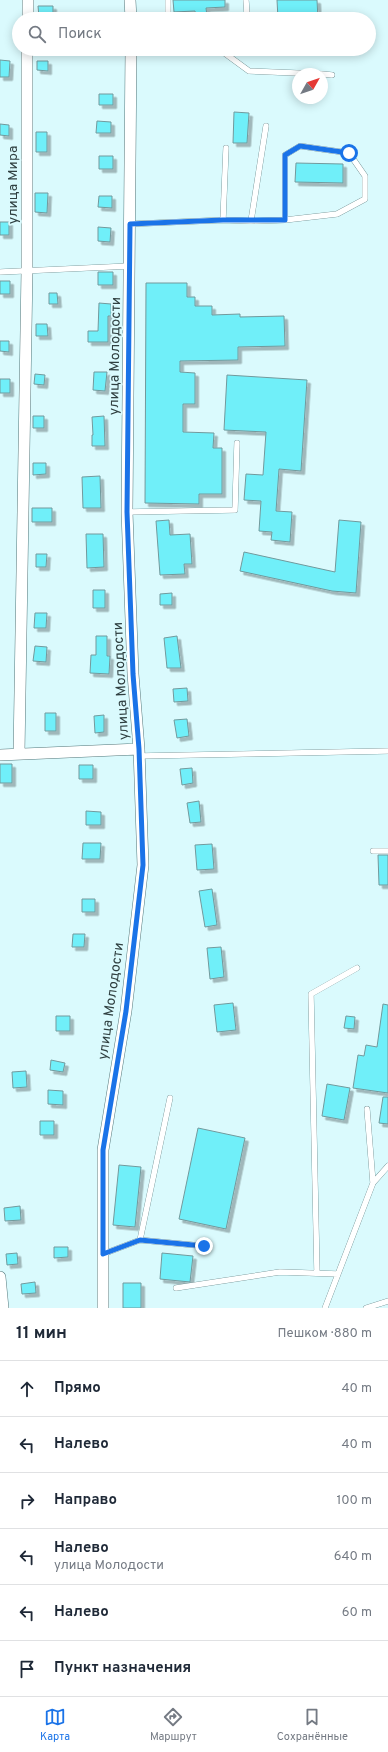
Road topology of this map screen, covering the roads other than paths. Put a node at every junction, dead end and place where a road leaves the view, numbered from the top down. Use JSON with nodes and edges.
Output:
{"nodes":[{"id":1,"x":28,"y":0,"type":"edge"},
{"id":2,"x":130,"y":0,"type":"edge"},
{"id":3,"x":168,"y":0,"type":"edge"},
{"id":4,"x":246,"y":0,"type":"edge"},
{"id":5,"x":28,"y":12,"type":"edge"},
{"id":6,"x":131,"y":12,"type":"edge"},
{"id":7,"x":168,"y":12,"type":"edge"},
{"id":8,"x":247,"y":12,"type":"edge"},
{"id":9,"x":27,"y":56,"type":"edge"},
{"id":10,"x":132,"y":56,"type":"edge"},
{"id":11,"x":229,"y":56,"type":"edge"},
{"id":12,"x":292,"y":72,"type":"edge"},
{"id":13,"x":328,"y":74,"type":"edge"},
{"id":14,"x":332,"y":74,"type":"dead end"},
{"id":15,"x":266,"y":126,"type":"dead end"},
{"id":16,"x":226,"y":148,"type":"dead end"},
{"id":17,"x":223,"y":220,"type":"junction"},
{"id":18,"x":285,"y":220,"type":"junction"},
{"id":19,"x":251,"y":221,"type":"junction"},
{"id":20,"x":130,"y":224,"type":"junction"},
{"id":21,"x":130,"y":266,"type":"junction"},
{"id":22,"x":27,"y":270,"type":"junction"},
{"id":23,"x":0,"y":272,"type":"edge"},
{"id":24,"x":237,"y":443,"type":"dead end"},
{"id":25,"x":127,"y":512,"type":"junction"},
{"id":26,"x":388,"y":751,"type":"edge"},
{"id":27,"x":139,"y":753,"type":"junction"},
{"id":28,"x":19,"y":754,"type":"junction"},
{"id":29,"x":0,"y":755,"type":"edge"},
{"id":30,"x":373,"y":851,"type":"dead end"},
{"id":31,"x":388,"y":851,"type":"edge"},
{"id":32,"x":357,"y":968,"type":"dead end"},
{"id":33,"x":170,"y":1098,"type":"dead end"},
{"id":34,"x":367,"y":1109,"type":"dead end"},
{"id":35,"x":388,"y":1166,"type":"edge"},
{"id":36,"x":373,"y":1183,"type":"junction"},
{"id":37,"x":140,"y":1240,"type":"junction"},
{"id":38,"x":204,"y":1246,"type":"dead end"},
{"id":39,"x":103,"y":1254,"type":"junction"},
{"id":40,"x":317,"y":1273,"type":"junction"},
{"id":41,"x":338,"y":1274,"type":"junction"},
{"id":42,"x":0,"y":1277,"type":"edge"},
{"id":43,"x":176,"y":1288,"type":"dead end"},
{"id":44,"x":388,"y":1301,"type":"edge"},
{"id":45,"x":3,"y":1308,"type":"edge"},
{"id":46,"x":103,"y":1308,"type":"edge"},
{"id":47,"x":325,"y":1308,"type":"edge"},
{"id":48,"x":366,"y":1308,"type":"edge"}],
"edges":[{"from":1,"to":5,"type":"street"},
{"from":2,"to":6,"type":"street"},
{"from":3,"to":7,"type":"lane"},
{"from":4,"to":8,"type":"lane"},
{"from":9,"to":22,"type":"street","name":"улица Мира"},
{"from":10,"to":20,"type":"street","name":"улица Молодости"},
{"from":11,"to":12,"type":"lane"},
{"from":13,"to":14,"type":"lane"},
{"from":15,"to":19,"type":"lane"},
{"from":16,"to":17,"type":"lane"},
{"from":17,"to":19,"type":"lane"},
{"from":17,"to":20,"type":"lane"},
{"from":18,"to":18,"type":"lane"},
{"from":18,"to":19,"type":"lane"},
{"from":20,"to":21,"type":"street","name":"улица Молодости"},
{"from":21,"to":22,"type":"lane"},
{"from":21,"to":25,"type":"street","name":"улица Молодости"},
{"from":22,"to":23,"type":"lane"},
{"from":22,"to":28,"type":"street","name":"улица Мира"},
{"from":24,"to":25,"type":"lane"},
{"from":25,"to":27,"type":"street","name":"улица Молодости"},
{"from":26,"to":27,"type":"lane"},
{"from":27,"to":28,"type":"street"},
{"from":27,"to":39,"type":"street","name":"улица Молодости"},
{"from":28,"to":29,"type":"street"},
{"from":30,"to":31,"type":"lane"},
{"from":32,"to":40,"type":"lane"},
{"from":33,"to":37,"type":"lane"},
{"from":34,"to":36,"type":"lane"},
{"from":35,"to":36,"type":"lane"},
{"from":36,"to":41,"type":"lane"},
{"from":37,"to":38,"type":"lane"},
{"from":37,"to":39,"type":"lane"},
{"from":39,"to":46,"type":"street","name":"улица Молодости"},
{"from":40,"to":41,"type":"lane"},
{"from":40,"to":43,"type":"lane"},
{"from":41,"to":47,"type":"lane"},
{"from":42,"to":45,"type":"street"},
{"from":44,"to":48,"type":"lane"}]}
